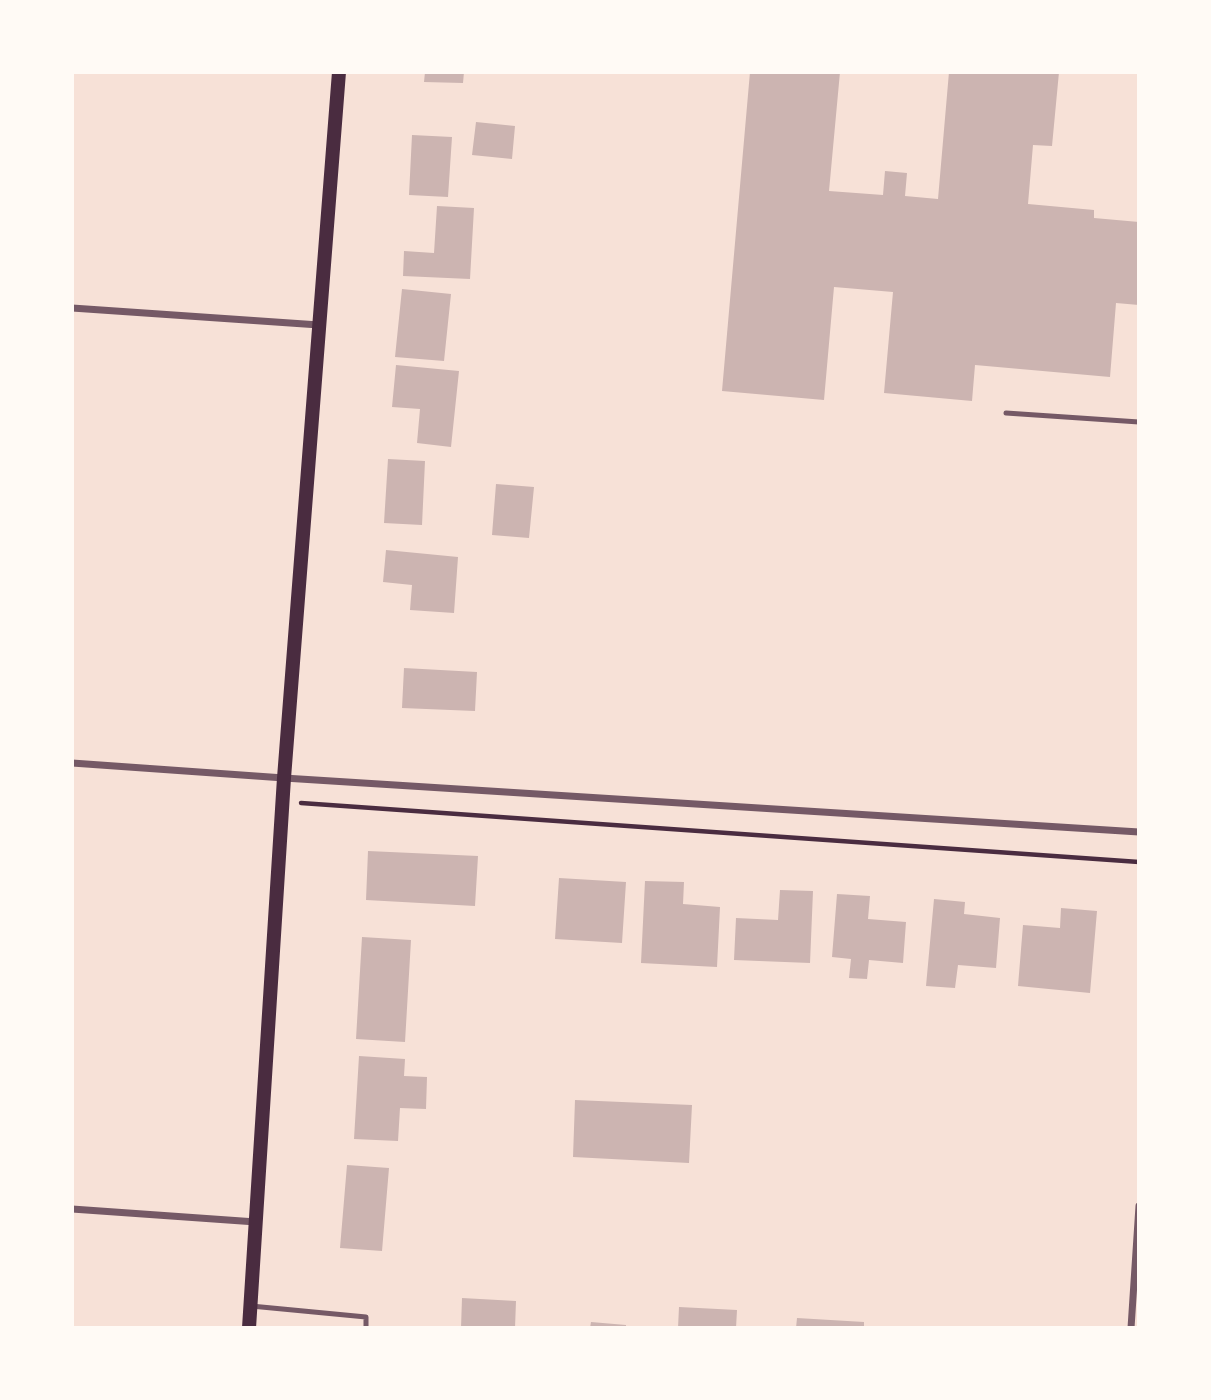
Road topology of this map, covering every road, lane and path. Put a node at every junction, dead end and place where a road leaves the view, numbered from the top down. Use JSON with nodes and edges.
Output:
{"nodes":[{"id":1,"x":339,"y":72,"type":"edge"},
{"id":2,"x":72,"y":308,"type":"edge"},
{"id":3,"x":319,"y":325,"type":"junction"},
{"id":4,"x":1006,"y":413,"type":"dead end"},
{"id":5,"x":1139,"y":422,"type":"edge"},
{"id":6,"x":72,"y":763,"type":"edge"},
{"id":7,"x":284,"y":778,"type":"junction"},
{"id":8,"x":283,"y":802,"type":"junction"},
{"id":9,"x":1139,"y":832,"type":"edge"},
{"id":10,"x":1139,"y":863,"type":"edge"},
{"id":11,"x":1139,"y":1206,"type":"edge"},
{"id":12,"x":72,"y":1209,"type":"edge"},
{"id":13,"x":257,"y":1222,"type":"junction"},
{"id":14,"x":250,"y":1306,"type":"junction"},
{"id":15,"x":249,"y":1328,"type":"edge"},
{"id":16,"x":366,"y":1328,"type":"edge"},
{"id":17,"x":1131,"y":1328,"type":"edge"}],
"edges":[{"from":1,"to":3,"type":"main road"},
{"from":2,"to":3,"type":"street"},
{"from":3,"to":7,"type":"main road"},
{"from":4,"to":5,"type":"lane"},
{"from":6,"to":7,"type":"street"},
{"from":7,"to":8,"type":"main road"},
{"from":7,"to":9,"type":"street"},
{"from":8,"to":10,"type":"path"},
{"from":8,"to":13,"type":"main road"},
{"from":11,"to":17,"type":"street"},
{"from":12,"to":13,"type":"street"},
{"from":13,"to":14,"type":"main road"},
{"from":14,"to":15,"type":"main road"},
{"from":14,"to":16,"type":"lane"}]}
